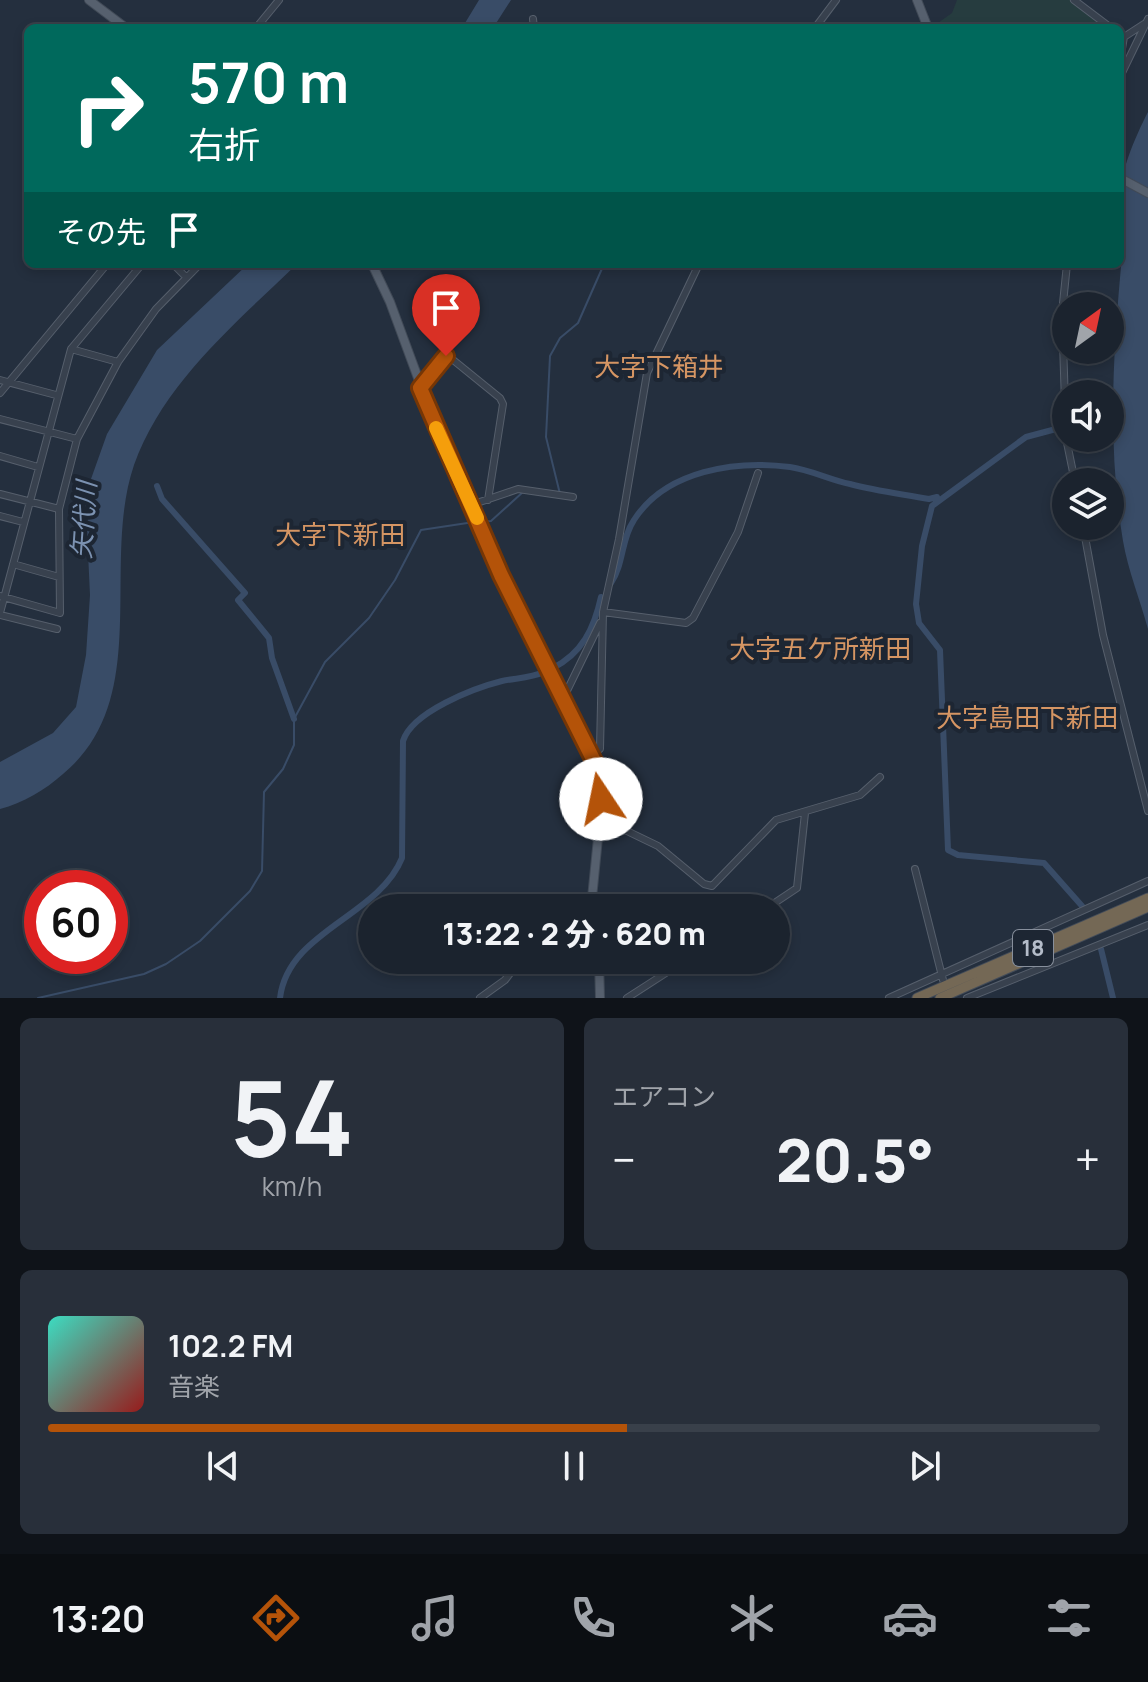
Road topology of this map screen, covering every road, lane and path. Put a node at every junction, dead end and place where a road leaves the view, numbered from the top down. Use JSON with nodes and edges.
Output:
{"nodes":[{"id":1,"x":89,"y":0,"type":"edge"},
{"id":2,"x":279,"y":0,"type":"edge"},
{"id":3,"x":836,"y":0,"type":"edge"},
{"id":4,"x":917,"y":0,"type":"edge"},
{"id":5,"x":1074,"y":0,"type":"edge"},
{"id":6,"x":533,"y":19,"type":"dead end"},
{"id":7,"x":1146,"y":21,"type":"edge"},
{"id":8,"x":121,"y":24,"type":"edge"},
{"id":9,"x":259,"y":24,"type":"edge"},
{"id":10,"x":534,"y":24,"type":"edge"},
{"id":11,"x":818,"y":24,"type":"edge"},
{"id":12,"x":926,"y":24,"type":"edge"},
{"id":13,"x":1106,"y":24,"type":"edge"},
{"id":14,"x":1124,"y":35,"type":"edge"},
{"id":15,"x":1124,"y":68,"type":"edge"},
{"id":16,"x":1124,"y":180,"type":"edge"},
{"id":17,"x":1148,"y":193,"type":"edge"},
{"id":18,"x":104,"y":268,"type":"edge"},
{"id":19,"x":139,"y":268,"type":"edge"},
{"id":20,"x":177,"y":268,"type":"edge"},
{"id":21,"x":196,"y":268,"type":"edge"},
{"id":22,"x":374,"y":268,"type":"edge"},
{"id":23,"x":697,"y":268,"type":"edge"},
{"id":24,"x":1067,"y":268,"type":"edge"},
{"id":25,"x":186,"y":277,"type":"junction"},
{"id":26,"x":71,"y":349,"type":"junction"},
{"id":27,"x":118,"y":362,"type":"junction"},
{"id":28,"x":0,"y":380,"type":"edge"},
{"id":29,"x":1064,"y":380,"type":"edge"},
{"id":30,"x":9,"y":383,"type":"junction"},
{"id":31,"x":420,"y":388,"type":"junction"},
{"id":32,"x":0,"y":393,"type":"edge"},
{"id":33,"x":56,"y":395,"type":"junction"},
{"id":34,"x":0,"y":419,"type":"edge"},
{"id":35,"x":47,"y":429,"type":"junction"},
{"id":36,"x":77,"y":439,"type":"junction"},
{"id":37,"x":0,"y":456,"type":"edge"},
{"id":38,"x":38,"y":467,"type":"junction"},
{"id":39,"x":758,"y":473,"type":"dead end"},
{"id":40,"x":0,"y":494,"type":"edge"},
{"id":41,"x":573,"y":497,"type":"dead end"},
{"id":42,"x":488,"y":500,"type":"junction"},
{"id":43,"x":29,"y":501,"type":"junction"},
{"id":44,"x":471,"y":505,"type":"junction"},
{"id":45,"x":59,"y":509,"type":"junction"},
{"id":46,"x":0,"y":516,"type":"edge"},
{"id":47,"x":23,"y":522,"type":"junction"},
{"id":48,"x":1086,"y":540,"type":"edge"},
{"id":49,"x":13,"y":564,"type":"junction"},
{"id":50,"x":59,"y":577,"type":"junction"},
{"id":51,"x":2,"y":596,"type":"edge"},
{"id":52,"x":603,"y":612,"type":"junction"},
{"id":53,"x":0,"y":614,"type":"edge"},
{"id":54,"x":602,"y":620,"type":"junction"},
{"id":55,"x":57,"y":629,"type":"dead end"},
{"id":56,"x":562,"y":701,"type":"junction"},
{"id":57,"x":591,"y":754,"type":"junction"},
{"id":58,"x":880,"y":777,"type":"dead end"},
{"id":59,"x":1148,"y":811,"type":"edge"},
{"id":60,"x":805,"y":813,"type":"junction"},
{"id":61,"x":600,"y":818,"type":"junction"},
{"id":62,"x":915,"y":869,"type":"dead end"},
{"id":63,"x":1148,"y":880,"type":"edge"},
{"id":64,"x":592,"y":894,"type":"edge"},
{"id":65,"x":788,"y":894,"type":"edge"},
{"id":66,"x":1148,"y":898,"type":"edge"},
{"id":67,"x":1148,"y":907,"type":"edge"},
{"id":68,"x":1148,"y":925,"type":"edge"},
{"id":69,"x":1044,"y":928,"type":"junction"},
{"id":70,"x":1045,"y":937,"type":"tunnel mouth"},
{"id":71,"x":510,"y":974,"type":"edge"},
{"id":72,"x":599,"y":974,"type":"edge"},
{"id":73,"x":664,"y":974,"type":"edge"},
{"id":74,"x":942,"y":977,"type":"junction"},
{"id":75,"x":480,"y":998,"type":"edge"},
{"id":76,"x":600,"y":998,"type":"edge"},
{"id":77,"x":627,"y":998,"type":"edge"},
{"id":78,"x":889,"y":998,"type":"edge"},
{"id":79,"x":917,"y":998,"type":"edge"},
{"id":80,"x":940,"y":998,"type":"edge"},
{"id":81,"x":967,"y":998,"type":"edge"}],
"edges":[{"from":1,"to":8,"type":"main road"},
{"from":2,"to":9,"type":"street"},
{"from":3,"to":11,"type":"street"},
{"from":4,"to":12,"type":"main road"},
{"from":5,"to":13,"type":"street"},
{"from":6,"to":10,"type":"street"},
{"from":7,"to":14,"type":"street"},
{"from":7,"to":15,"type":"street"},
{"from":16,"to":17,"type":"main road"},
{"from":18,"to":30,"type":"street"},
{"from":19,"to":26,"type":"street"},
{"from":20,"to":25,"type":"street"},
{"from":21,"to":25,"type":"street"},
{"from":22,"to":31,"type":"main road"},
{"from":23,"to":52,"type":"street"},
{"from":24,"to":29,"type":"street"},
{"from":25,"to":27,"type":"street"},
{"from":26,"to":27,"type":"street"},
{"from":26,"to":33,"type":"street"},
{"from":27,"to":36,"type":"street"},
{"from":28,"to":30,"type":"street"},
{"from":30,"to":32,"type":"street"},
{"from":30,"to":33,"type":"street"},
{"from":31,"to":42,"type":"street"},
{"from":31,"to":44,"type":"main road"},
{"from":33,"to":35,"type":"street"},
{"from":34,"to":35,"type":"street"},
{"from":35,"to":36,"type":"street"},
{"from":35,"to":38,"type":"street"},
{"from":36,"to":45,"type":"street"},
{"from":37,"to":38,"type":"street"},
{"from":38,"to":43,"type":"street"},
{"from":39,"to":52,"type":"street"},
{"from":40,"to":43,"type":"street"},
{"from":41,"to":42,"type":"street"},
{"from":42,"to":44,"type":"street"},
{"from":43,"to":45,"type":"street"},
{"from":43,"to":47,"type":"street"},
{"from":44,"to":56,"type":"main road"},
{"from":45,"to":50,"type":"street"},
{"from":46,"to":47,"type":"street"},
{"from":47,"to":49,"type":"street"},
{"from":48,"to":59,"type":"street"},
{"from":49,"to":50,"type":"street"},
{"from":49,"to":51,"type":"street"},
{"from":50,"to":51,"type":"street"},
{"from":51,"to":53,"type":"street"},
{"from":52,"to":54,"type":"street"},
{"from":53,"to":55,"type":"street"},
{"from":54,"to":56,"type":"street"},
{"from":54,"to":57,"type":"street"},
{"from":56,"to":57,"type":"main road"},
{"from":57,"to":61,"type":"main road"},
{"from":58,"to":60,"type":"street"},
{"from":60,"to":61,"type":"street"},
{"from":60,"to":65,"type":"street"},
{"from":61,"to":64,"type":"main road"},
{"from":62,"to":74,"type":"street"},
{"from":63,"to":69,"type":"street"},
{"from":66,"to":79,"type":"highway","number":"18"},
{"from":67,"to":80,"type":"highway","number":"18"},
{"from":68,"to":81,"type":"street"},
{"from":69,"to":70,"type":"street"},
{"from":69,"to":74,"type":"street"},
{"from":71,"to":75,"type":"street"},
{"from":72,"to":76,"type":"main road"},
{"from":73,"to":77,"type":"street"},
{"from":74,"to":78,"type":"street"}]}
